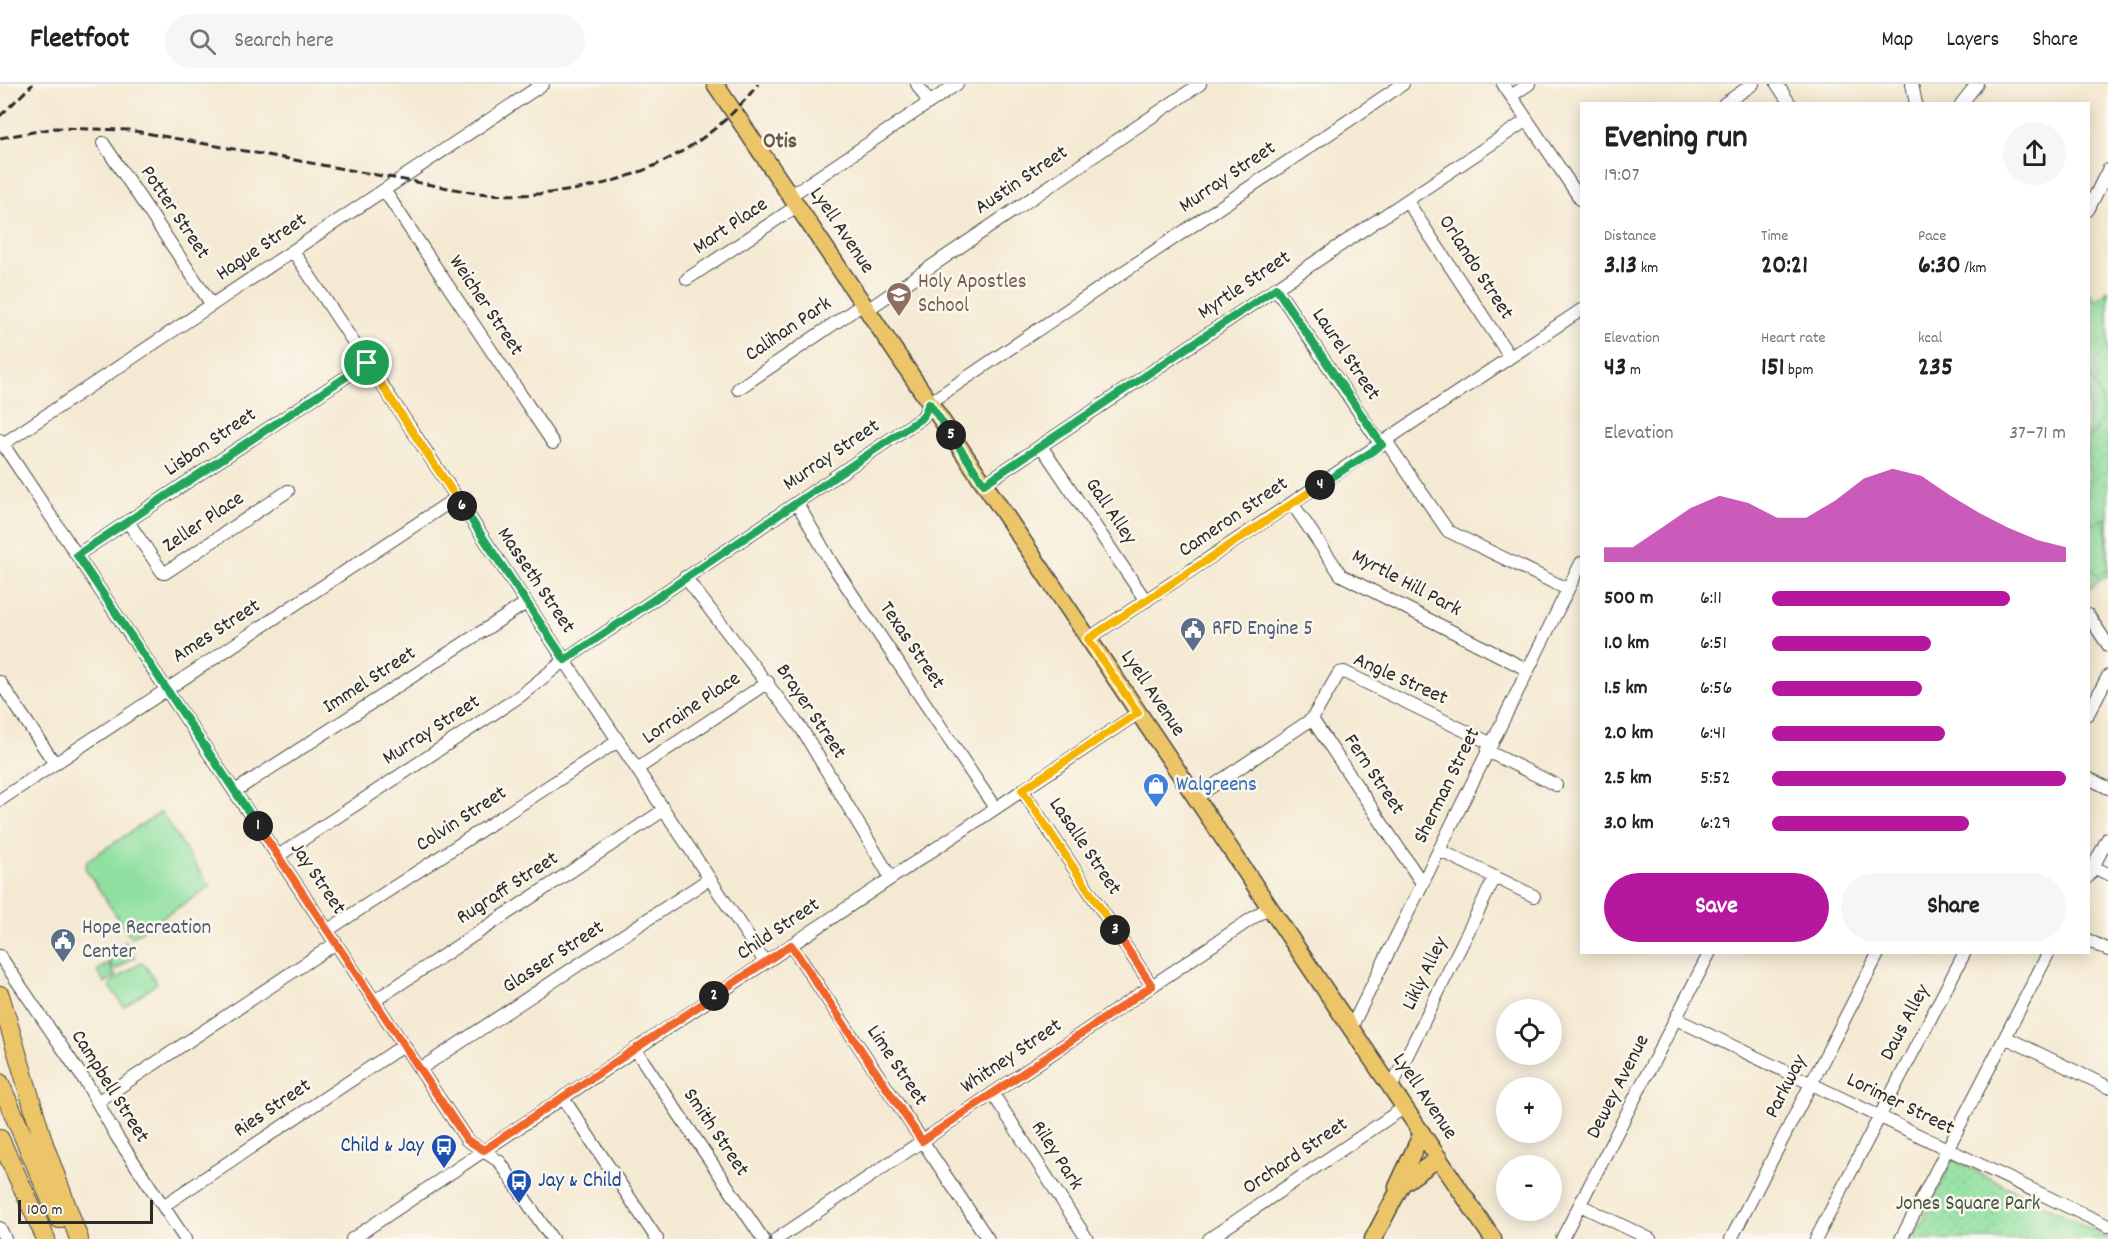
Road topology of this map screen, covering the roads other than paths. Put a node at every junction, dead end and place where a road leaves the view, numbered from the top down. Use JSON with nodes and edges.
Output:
{"nodes":[{"id":1,"x":543,"y":84,"type":"edge"},
{"id":2,"x":715,"y":84,"type":"edge"},
{"id":3,"x":917,"y":84,"type":"edge"},
{"id":4,"x":957,"y":84,"type":"edge"},
{"id":5,"x":1200,"y":84,"type":"edge"},
{"id":6,"x":1403,"y":84,"type":"edge"},
{"id":7,"x":1503,"y":84,"type":"edge"},
{"id":8,"x":1529,"y":84,"type":"edge"},
{"id":9,"x":1753,"y":84,"type":"edge"},
{"id":10,"x":1777,"y":84,"type":"edge"},
{"id":11,"x":1912,"y":84,"type":"edge"},
{"id":12,"x":1977,"y":84,"type":"edge"},
{"id":13,"x":1511,"y":96,"type":"junction"},
{"id":14,"x":1727,"y":102,"type":"edge"},
{"id":15,"x":1789,"y":102,"type":"edge"},
{"id":16,"x":1916,"y":102,"type":"edge"},
{"id":17,"x":1963,"y":102,"type":"edge"},
{"id":18,"x":929,"y":103,"type":"junction"},
{"id":19,"x":1527,"y":120,"type":"junction"},
{"id":20,"x":103,"y":143,"type":"dead end"},
{"id":21,"x":2108,"y":170,"type":"edge"},
{"id":22,"x":384,"y":190,"type":"junction"},
{"id":23,"x":1580,"y":199,"type":"edge"},
{"id":24,"x":794,"y":201,"type":"junction"},
{"id":25,"x":1407,"y":201,"type":"junction"},
{"id":26,"x":2090,"y":206,"type":"edge"},
{"id":27,"x":292,"y":251,"type":"junction"},
{"id":28,"x":687,"y":279,"type":"dead end"},
{"id":29,"x":1276,"y":288,"type":"junction"},
{"id":30,"x":212,"y":305,"type":"junction"},
{"id":31,"x":865,"y":307,"type":"junction"},
{"id":32,"x":1580,"y":311,"type":"edge"},
{"id":33,"x":1510,"y":357,"type":"junction"},
{"id":34,"x":367,"y":363,"type":"junction"},
{"id":35,"x":738,"y":389,"type":"dead end"},
{"id":36,"x":929,"y":403,"type":"junction"},
{"id":37,"x":2,"y":442,"type":"edge"},
{"id":38,"x":553,"y":443,"type":"dead end"},
{"id":39,"x":1384,"y":443,"type":"junction"},
{"id":40,"x":1041,"y":446,"type":"junction"},
{"id":41,"x":984,"y":484,"type":"junction"},
{"id":42,"x":288,"y":490,"type":"dead end"},
{"id":43,"x":456,"y":498,"type":"junction"},
{"id":44,"x":797,"y":503,"type":"junction"},
{"id":45,"x":1292,"y":503,"type":"junction"},
{"id":46,"x":128,"y":522,"type":"junction"},
{"id":47,"x":77,"y":555,"type":"junction"},
{"id":48,"x":1580,"y":564,"type":"edge"},
{"id":49,"x":685,"y":577,"type":"junction"},
{"id":50,"x":1568,"y":590,"type":"junction"},
{"id":51,"x":1146,"y":601,"type":"junction"},
{"id":52,"x":526,"y":603,"type":"junction"},
{"id":53,"x":2090,"y":618,"type":"edge"},
{"id":54,"x":1088,"y":639,"type":"junction"},
{"id":55,"x":2108,"y":645,"type":"edge"},
{"id":56,"x":565,"y":660,"type":"junction"},
{"id":57,"x":1528,"y":670,"type":"junction"},
{"id":58,"x":2108,"y":676,"type":"edge"},
{"id":59,"x":0,"y":682,"type":"edge"},
{"id":60,"x":768,"y":682,"type":"junction"},
{"id":61,"x":166,"y":688,"type":"junction"},
{"id":62,"x":2090,"y":710,"type":"edge"},
{"id":63,"x":1138,"y":713,"type":"junction"},
{"id":64,"x":1312,"y":719,"type":"junction"},
{"id":65,"x":618,"y":741,"type":"junction"},
{"id":66,"x":1489,"y":747,"type":"junction"},
{"id":67,"x":55,"y":764,"type":"junction"},
{"id":68,"x":637,"y":769,"type":"junction"},
{"id":69,"x":2090,"y":779,"type":"edge"},
{"id":70,"x":1556,"y":785,"type":"dead end"},
{"id":71,"x":2108,"y":788,"type":"edge"},
{"id":72,"x":1022,"y":790,"type":"junction"},
{"id":73,"x":235,"y":791,"type":"junction"},
{"id":74,"x":1195,"y":798,"type":"junction"},
{"id":75,"x":0,"y":800,"type":"edge"},
{"id":76,"x":995,"y":808,"type":"junction"},
{"id":77,"x":664,"y":810,"type":"junction"},
{"id":78,"x":2108,"y":837,"type":"edge"},
{"id":79,"x":1439,"y":850,"type":"junction"},
{"id":80,"x":278,"y":856,"type":"junction"},
{"id":81,"x":2091,"y":872,"type":"edge"},
{"id":82,"x":2108,"y":874,"type":"edge"},
{"id":83,"x":1495,"y":877,"type":"junction"},
{"id":84,"x":891,"y":878,"type":"junction"},
{"id":85,"x":709,"y":879,"type":"junction"},
{"id":86,"x":1422,"y":883,"type":"junction"},
{"id":87,"x":1534,"y":896,"type":"dead end"},
{"id":88,"x":1269,"y":908,"type":"junction"},
{"id":89,"x":328,"y":930,"type":"junction"},
{"id":90,"x":2090,"y":941,"type":"edge"},
{"id":91,"x":336,"y":943,"type":"junction"},
{"id":92,"x":791,"y":945,"type":"junction"},
{"id":93,"x":2108,"y":950,"type":"edge"},
{"id":94,"x":1709,"y":954,"type":"edge"},
{"id":95,"x":1878,"y":954,"type":"edge"},
{"id":96,"x":1964,"y":954,"type":"edge"},
{"id":97,"x":2048,"y":954,"type":"edge"},
{"id":98,"x":0,"y":956,"type":"edge"},
{"id":99,"x":765,"y":962,"type":"junction"},
{"id":100,"x":1152,"y":986,"type":"junction"},
{"id":101,"x":0,"y":994,"type":"edge"},
{"id":102,"x":375,"y":1001,"type":"junction"},
{"id":103,"x":1676,"y":1019,"type":"junction"},
{"id":104,"x":1351,"y":1028,"type":"junction"},
{"id":105,"x":2005,"y":1037,"type":"junction"},
{"id":106,"x":404,"y":1045,"type":"junction"},
{"id":107,"x":635,"y":1049,"type":"junction"},
{"id":108,"x":420,"y":1069,"type":"junction"},
{"id":109,"x":0,"y":1083,"type":"edge"},
{"id":110,"x":1811,"y":1083,"type":"junction"},
{"id":111,"x":1391,"y":1088,"type":"junction"},
{"id":112,"x":2108,"y":1088,"type":"edge"},
{"id":113,"x":993,"y":1094,"type":"junction"},
{"id":114,"x":563,"y":1098,"type":"junction"},
{"id":115,"x":97,"y":1102,"type":"junction"},
{"id":116,"x":1405,"y":1107,"type":"junction"},
{"id":117,"x":1880,"y":1116,"type":"junction"},
{"id":118,"x":1422,"y":1133,"type":"junction"},
{"id":119,"x":0,"y":1139,"type":"edge"},
{"id":120,"x":922,"y":1141,"type":"junction"},
{"id":121,"x":1946,"y":1148,"type":"junction"},
{"id":122,"x":484,"y":1150,"type":"junction"},
{"id":123,"x":1439,"y":1158,"type":"junction"},
{"id":124,"x":1394,"y":1197,"type":"junction"},
{"id":125,"x":1580,"y":1205,"type":"junction"},
{"id":126,"x":163,"y":1206,"type":"junction"},
{"id":127,"x":2108,"y":1226,"type":"edge"},
{"id":128,"x":0,"y":1228,"type":"edge"},
{"id":129,"x":357,"y":1237,"type":"edge"},
{"id":130,"x":5,"y":1239,"type":"edge"},
{"id":131,"x":46,"y":1239,"type":"edge"},
{"id":132,"x":70,"y":1239,"type":"edge"},
{"id":133,"x":79,"y":1239,"type":"edge"},
{"id":134,"x":185,"y":1239,"type":"edge"},
{"id":135,"x":552,"y":1239,"type":"edge"},
{"id":136,"x":657,"y":1239,"type":"edge"},
{"id":137,"x":763,"y":1239,"type":"edge"},
{"id":138,"x":777,"y":1239,"type":"edge"},
{"id":139,"x":988,"y":1239,"type":"edge"},
{"id":140,"x":1087,"y":1239,"type":"edge"},
{"id":141,"x":1209,"y":1239,"type":"edge"},
{"id":142,"x":1373,"y":1239,"type":"edge"},
{"id":143,"x":1493,"y":1239,"type":"edge"},
{"id":144,"x":1562,"y":1239,"type":"edge"},
{"id":145,"x":1650,"y":1239,"type":"edge"},
{"id":146,"x":1731,"y":1239,"type":"edge"},
{"id":147,"x":1816,"y":1239,"type":"edge"},
{"id":148,"x":1900,"y":1239,"type":"edge"}],
"edges":[{"from":1,"to":22,"type":"street","name":"Hague Street"},
{"from":2,"to":24,"type":"main road","name":"Lyell Avenue"},
{"from":3,"to":18,"type":"street"},
{"from":4,"to":18,"type":"street","name":"Mart Place"},
{"from":5,"to":31,"type":"street","name":"Austin Street"},
{"from":6,"to":36,"type":"street","name":"Murray Street"},
{"from":7,"to":13,"type":"street"},
{"from":8,"to":13,"type":"street"},
{"from":9,"to":14,"type":"street"},
{"from":10,"to":15,"type":"street"},
{"from":11,"to":16,"type":"street"},
{"from":12,"to":17,"type":"street"},
{"from":13,"to":19,"type":"street"},
{"from":18,"to":24,"type":"street","name":"Mart Place"},
{"from":19,"to":23,"type":"street"},
{"from":19,"to":25,"type":"street","name":"Myrtle Street"},
{"from":20,"to":30,"type":"street","name":"Potter Street"},
{"from":21,"to":26,"type":"street"},
{"from":22,"to":27,"type":"street","name":"Hague Street"},
{"from":22,"to":38,"type":"street","name":"Weicher Street"},
{"from":24,"to":28,"type":"street","name":"Mart Place"},
{"from":24,"to":31,"type":"main road","name":"Lyell Avenue"},
{"from":25,"to":29,"type":"street","name":"Myrtle Street"},
{"from":25,"to":33,"type":"street","name":"Orlando Street"},
{"from":27,"to":30,"type":"street","name":"Hague Street"},
{"from":27,"to":34,"type":"street","name":"Masseth Street"},
{"from":29,"to":39,"type":"street","name":"Laurel Street"},
{"from":29,"to":40,"type":"street","name":"Myrtle Street"},
{"from":30,"to":37,"type":"street","name":"Hague Street"},
{"from":31,"to":35,"type":"street","name":"Calihan Park"},
{"from":31,"to":36,"type":"main road","name":"Lyell Avenue"},
{"from":32,"to":33,"type":"street","name":"Cameron Street"},
{"from":33,"to":39,"type":"street","name":"Cameron Street"},
{"from":34,"to":43,"type":"street","name":"Masseth Street"},
{"from":34,"to":46,"type":"street","name":"Lisbon Street"},
{"from":36,"to":41,"type":"main road","name":"Lyell Avenue"},
{"from":36,"to":44,"type":"street","name":"Murray Street"},
{"from":37,"to":47,"type":"street","name":"Jay Street"},
{"from":39,"to":45,"type":"street","name":"Cameron Street"},
{"from":39,"to":50,"type":"street","name":"Laurel Street"},
{"from":40,"to":41,"type":"street","name":"Myrtle Street"},
{"from":40,"to":51,"type":"street","name":"Gall Alley"},
{"from":41,"to":54,"type":"main road","name":"Lyell Avenue"},
{"from":42,"to":46,"type":"street","name":"Zeller Place"},
{"from":43,"to":52,"type":"street","name":"Masseth Street"},
{"from":43,"to":61,"type":"street","name":"Ames Street"},
{"from":44,"to":49,"type":"street","name":"Murray Street"},
{"from":44,"to":76,"type":"street","name":"Texas Street"},
{"from":45,"to":51,"type":"street","name":"Cameron Street"},
{"from":45,"to":57,"type":"street","name":"Myrtle Hill Park"},
{"from":46,"to":47,"type":"street","name":"Lisbon Street"},
{"from":47,"to":61,"type":"street","name":"Jay Street"},
{"from":48,"to":50,"type":"street","name":"Sherman Street"},
{"from":49,"to":56,"type":"street","name":"Murray Street"},
{"from":49,"to":60,"type":"street","name":"Brayer Street"},
{"from":50,"to":57,"type":"street","name":"Sherman Street"},
{"from":51,"to":54,"type":"street","name":"Cameron Street"},
{"from":52,"to":56,"type":"street","name":"Masseth Street"},
{"from":52,"to":73,"type":"street","name":"Immel Street"},
{"from":53,"to":55,"type":"street"},
{"from":54,"to":63,"type":"main road","name":"Lyell Avenue"},
{"from":56,"to":65,"type":"street","name":"Masseth Street"},
{"from":56,"to":80,"type":"street","name":"Murray Street"},
{"from":57,"to":66,"type":"street","name":"Sherman Street"},
{"from":58,"to":62,"type":"street"},
{"from":59,"to":67,"type":"street"},
{"from":60,"to":68,"type":"street","name":"Lorraine Place"},
{"from":60,"to":84,"type":"street","name":"Brayer Street"},
{"from":61,"to":67,"type":"street","name":"Ames Street"},
{"from":61,"to":73,"type":"street","name":"Jay Street"},
{"from":63,"to":72,"type":"street","name":"Child Street"},
{"from":63,"to":74,"type":"main road","name":"Lyell Avenue"},
{"from":64,"to":66,"type":"street","name":"Angle Street"},
{"from":64,"to":74,"type":"street","name":"Angle Street"},
{"from":64,"to":86,"type":"street","name":"Fern Street"},
{"from":65,"to":68,"type":"street","name":"Masseth Street"},
{"from":65,"to":89,"type":"street","name":"Colvin Street"},
{"from":66,"to":70,"type":"street"},
{"from":66,"to":79,"type":"street","name":"Sherman Street"},
{"from":67,"to":75,"type":"street","name":"Ames Street"},
{"from":68,"to":77,"type":"street","name":"Masseth Street"},
{"from":69,"to":71,"type":"street"},
{"from":72,"to":76,"type":"street","name":"Child Street"},
{"from":72,"to":100,"type":"street","name":"Lasalle Street"},
{"from":73,"to":80,"type":"street","name":"Jay Street"},
{"from":74,"to":88,"type":"main road","name":"Lyell Avenue"},
{"from":76,"to":84,"type":"street","name":"Child Street"},
{"from":77,"to":85,"type":"street","name":"Masseth Street"},
{"from":77,"to":102,"type":"street","name":"Rugraff Street"},
{"from":78,"to":81,"type":"street"},
{"from":79,"to":83,"type":"street"},
{"from":79,"to":86,"type":"street","name":"Sherman Street"},
{"from":80,"to":89,"type":"street","name":"Jay Street"},
{"from":81,"to":82,"type":"street"},
{"from":83,"to":87,"type":"street"},
{"from":83,"to":111,"type":"street","name":"Likly Alley"},
{"from":84,"to":92,"type":"street","name":"Child Street"},
{"from":85,"to":99,"type":"street","name":"Masseth Street"},
{"from":85,"to":108,"type":"street","name":"Glasser Street"},
{"from":86,"to":104,"type":"street","name":"Sherman Street"},
{"from":88,"to":100,"type":"street","name":"Whitney Street"},
{"from":88,"to":104,"type":"main road","name":"Lyell Avenue"},
{"from":89,"to":91,"type":"street","name":"Jay Street"},
{"from":90,"to":93,"type":"street"},
{"from":91,"to":102,"type":"street","name":"Jay Street"},
{"from":91,"to":115,"type":"street"},
{"from":92,"to":99,"type":"street","name":"Child Street"},
{"from":92,"to":120,"type":"street","name":"Lime Street"},
{"from":94,"to":103,"type":"street","name":"Dewey Avenue"},
{"from":95,"to":110,"type":"street","name":"Parkway"},
{"from":96,"to":117,"type":"street","name":"Daus Alley"},
{"from":97,"to":105,"type":"street"},
{"from":98,"to":115,"type":"street","name":"Campbell Street"},
{"from":99,"to":107,"type":"street","name":"Child Street"},
{"from":100,"to":113,"type":"street","name":"Whitney Street"},
{"from":101,"to":133,"type":"highway"},
{"from":102,"to":106,"type":"street","name":"Jay Street"},
{"from":103,"to":110,"type":"street","name":"Lorimer Street"},
{"from":103,"to":125,"type":"street","name":"Dewey Avenue"},
{"from":104,"to":111,"type":"main road","name":"Lyell Avenue"},
{"from":105,"to":112,"type":"street"},
{"from":105,"to":121,"type":"street"},
{"from":106,"to":108,"type":"street","name":"Jay Street"},
{"from":106,"to":126,"type":"street","name":"Ries Street"},
{"from":107,"to":114,"type":"street","name":"Child Street"},
{"from":107,"to":137,"type":"street","name":"Smith Street"},
{"from":108,"to":122,"type":"street","name":"Jay Street"},
{"from":109,"to":132,"type":"highway"},
{"from":110,"to":117,"type":"street","name":"Lorimer Street"},
{"from":110,"to":146,"type":"street","name":"Parkway"},
{"from":111,"to":116,"type":"main road","name":"Lyell Avenue"},
{"from":113,"to":120,"type":"street","name":"Whitney Street"},
{"from":113,"to":140,"type":"street","name":"Riley Park"},
{"from":114,"to":122,"type":"street","name":"Child Street"},
{"from":114,"to":136,"type":"street"},
{"from":115,"to":126,"type":"street","name":"Campbell Street"},
{"from":116,"to":118,"type":"main road","name":"Lyell Avenue"},
{"from":116,"to":141,"type":"street","name":"Orchard Street"},
{"from":117,"to":121,"type":"street","name":"Lorimer Street"},
{"from":117,"to":147,"type":"street","name":"Daus Alley"},
{"from":118,"to":123,"type":"main road","name":"Lyell Avenue"},
{"from":118,"to":124,"type":"main road"},
{"from":119,"to":131,"type":"highway"},
{"from":120,"to":138,"type":"street","name":"Whitney Street"},
{"from":120,"to":139,"type":"street","name":"Lime Street"},
{"from":121,"to":127,"type":"street","name":"Lorimer Street"},
{"from":121,"to":148,"type":"street"},
{"from":122,"to":129,"type":"street","name":"Child Street"},
{"from":122,"to":135,"type":"street","name":"Jay Street"},
{"from":123,"to":124,"type":"main road"},
{"from":123,"to":143,"type":"main road","name":"Lyell Avenue"},
{"from":124,"to":142,"type":"main road"},
{"from":125,"to":144,"type":"street","name":"Dewey Avenue"},
{"from":125,"to":145,"type":"street"},
{"from":126,"to":134,"type":"street","name":"Campbell Street"},
{"from":128,"to":130,"type":"street"}]}
